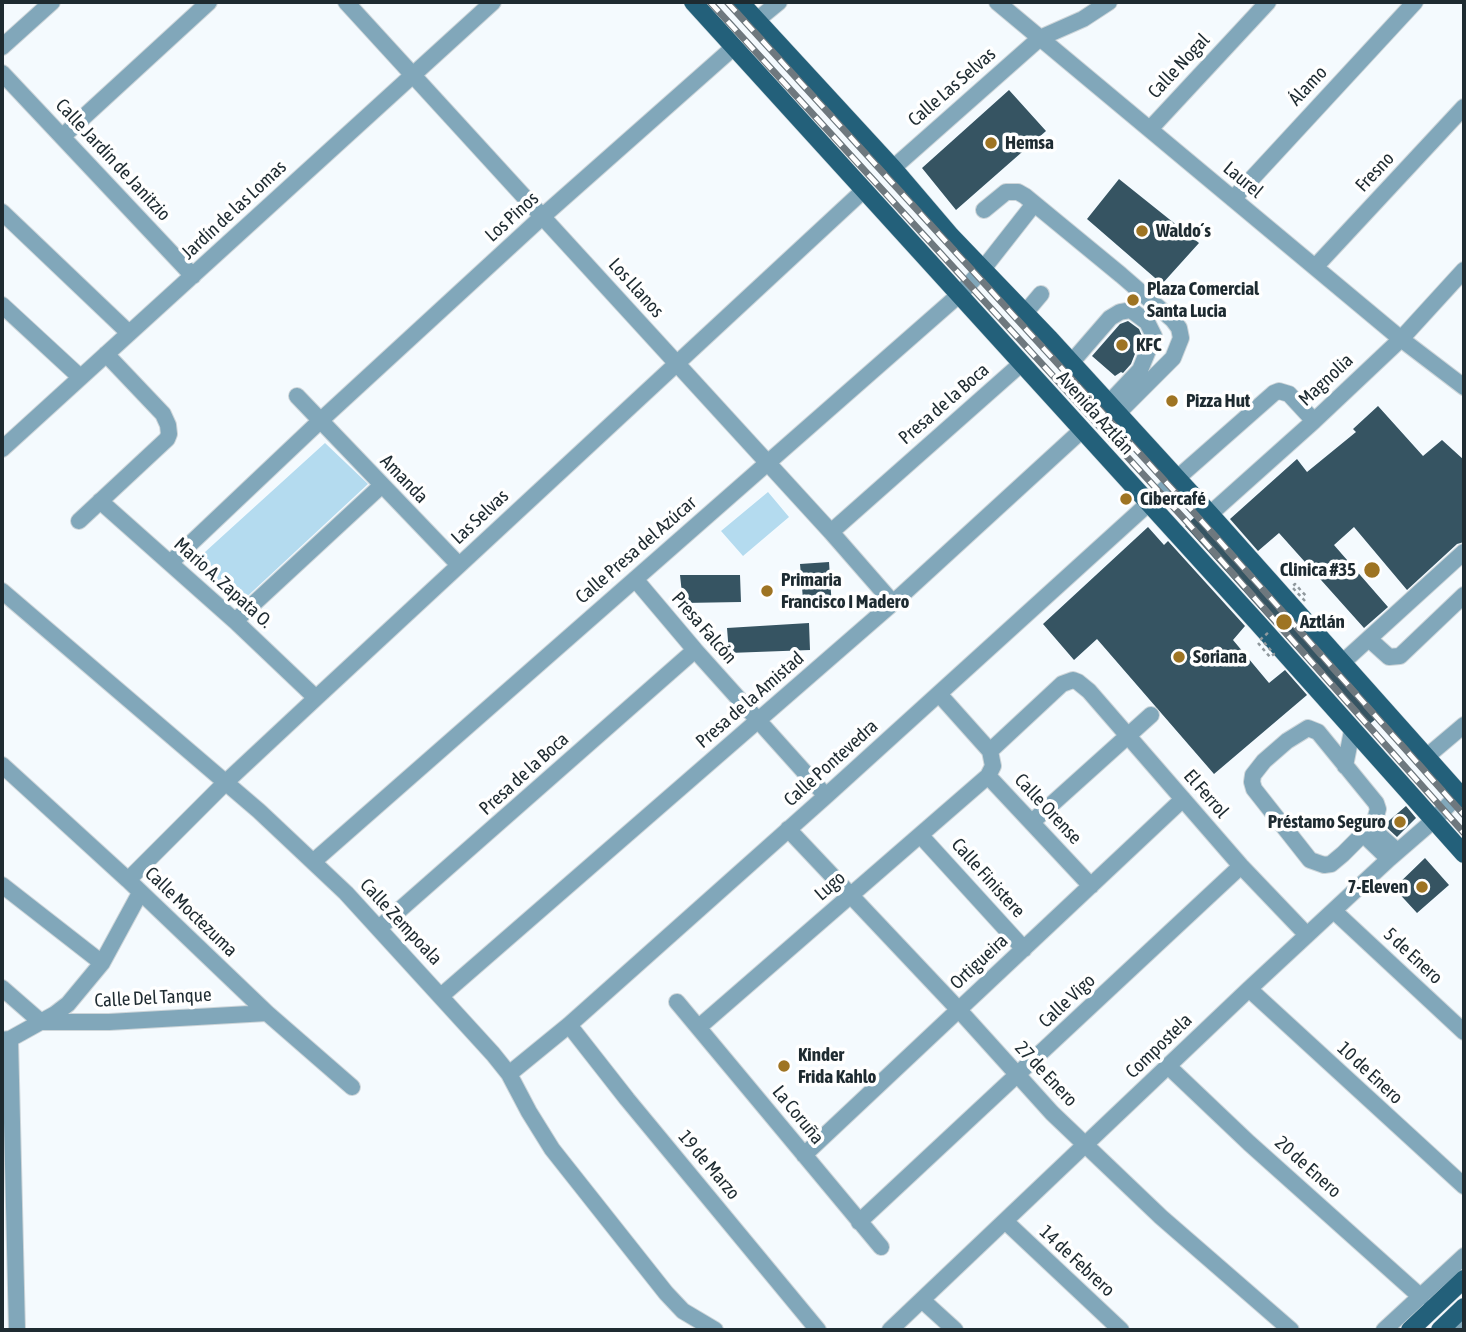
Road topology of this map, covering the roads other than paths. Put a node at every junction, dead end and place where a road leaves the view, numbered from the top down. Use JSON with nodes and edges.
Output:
{"nodes":[{"id":1,"x":52,"y":2,"type":"edge"},
{"id":2,"x":209,"y":2,"type":"edge"},
{"id":3,"x":346,"y":2,"type":"edge"},
{"id":4,"x":493,"y":2,"type":"edge"},
{"id":5,"x":693,"y":2,"type":"edge"},
{"id":6,"x":740,"y":2,"type":"edge"},
{"id":7,"x":779,"y":2,"type":"edge"},
{"id":8,"x":997,"y":2,"type":"edge"},
{"id":9,"x":1109,"y":2,"type":"edge"},
{"id":10,"x":1268,"y":2,"type":"edge"},
{"id":11,"x":1415,"y":2,"type":"edge"},
{"id":12,"x":757,"y":20,"type":"junction"},
{"id":13,"x":1040,"y":38,"type":"junction"},
{"id":14,"x":2,"y":47,"type":"edge"},
{"id":15,"x":734,"y":47,"type":"junction"},
{"id":16,"x":2,"y":73,"type":"edge"},
{"id":17,"x":413,"y":76,"type":"junction"},
{"id":18,"x":1464,"y":107,"type":"edge"},
{"id":19,"x":1150,"y":129,"type":"junction"},
{"id":20,"x":63,"y":135,"type":"junction"},
{"id":21,"x":893,"y":167,"type":"junction"},
{"id":22,"x":864,"y":190,"type":"junction"},
{"id":23,"x":1233,"y":199,"type":"junction"},
{"id":24,"x":1034,"y":204,"type":"junction"},
{"id":25,"x":984,"y":210,"type":"dead end"},
{"id":26,"x":2,"y":212,"type":"edge"},
{"id":27,"x":543,"y":216,"type":"junction"},
{"id":28,"x":1316,"y":267,"type":"junction"},
{"id":29,"x":983,"y":269,"type":"junction"},
{"id":30,"x":1464,"y":270,"type":"edge"},
{"id":31,"x":193,"y":276,"type":"junction"},
{"id":32,"x":960,"y":294,"type":"junction"},
{"id":33,"x":1041,"y":294,"type":"dead end"},
{"id":34,"x":2,"y":305,"type":"edge"},
{"id":35,"x":1025,"y":313,"type":"junction"},
{"id":36,"x":129,"y":333,"type":"junction"},
{"id":37,"x":1401,"y":339,"type":"junction"},
{"id":38,"x":106,"y":354,"type":"junction"},
{"id":39,"x":1022,"y":363,"type":"junction"},
{"id":40,"x":1071,"y":363,"type":"junction"},
{"id":41,"x":676,"y":364,"type":"junction"},
{"id":42,"x":80,"y":377,"type":"junction"},
{"id":43,"x":1464,"y":387,"type":"edge"},
{"id":44,"x":297,"y":396,"type":"dead end"},
{"id":45,"x":1113,"y":409,"type":"junction"},
{"id":46,"x":320,"y":421,"type":"junction"},
{"id":47,"x":1314,"y":421,"type":"junction"},
{"id":48,"x":1082,"y":430,"type":"junction"},
{"id":49,"x":5,"y":440,"type":"edge"},
{"id":50,"x":766,"y":463,"type":"junction"},
{"id":51,"x":1177,"y":478,"type":"junction"},
{"id":52,"x":381,"y":486,"type":"junction"},
{"id":53,"x":100,"y":501,"type":"junction"},
{"id":54,"x":1149,"y":503,"type":"junction"},
{"id":55,"x":1210,"y":514,"type":"junction"},
{"id":56,"x":79,"y":521,"type":"dead end"},
{"id":57,"x":831,"y":532,"type":"junction"},
{"id":58,"x":1464,"y":552,"type":"edge"},
{"id":59,"x":170,"y":564,"type":"junction"},
{"id":60,"x":459,"y":565,"type":"junction"},
{"id":61,"x":635,"y":579,"type":"junction"},
{"id":62,"x":2,"y":591,"type":"edge"},
{"id":63,"x":1464,"y":595,"type":"edge"},
{"id":64,"x":893,"y":603,"type":"junction"},
{"id":65,"x":235,"y":621,"type":"junction"},
{"id":66,"x":1369,"y":639,"type":"junction"},
{"id":67,"x":695,"y":650,"type":"junction"},
{"id":68,"x":1343,"y":662,"type":"junction"},
{"id":69,"x":939,"y":694,"type":"junction"},
{"id":70,"x":316,"y":698,"type":"junction"},
{"id":71,"x":1151,"y":715,"type":"dead end"},
{"id":72,"x":758,"y":721,"type":"junction"},
{"id":73,"x":1464,"y":725,"type":"edge"},
{"id":74,"x":1352,"y":731,"type":"junction"},
{"id":75,"x":1127,"y":738,"type":"junction"},
{"id":76,"x":990,"y":751,"type":"junction"},
{"id":77,"x":1425,"y":758,"type":"junction"},
{"id":78,"x":2,"y":765,"type":"edge"},
{"id":79,"x":1345,"y":766,"type":"junction"},
{"id":80,"x":988,"y":776,"type":"junction"},
{"id":81,"x":226,"y":782,"type":"junction"},
{"id":82,"x":827,"y":796,"type":"junction"},
{"id":83,"x":1462,"y":797,"type":"edge"},
{"id":84,"x":1183,"y":799,"type":"junction"},
{"id":85,"x":1434,"y":820,"type":"junction"},
{"id":86,"x":1032,"y":822,"type":"junction"},
{"id":87,"x":788,"y":830,"type":"junction"},
{"id":88,"x":1367,"y":831,"type":"junction"},
{"id":89,"x":922,"y":836,"type":"junction"},
{"id":90,"x":1464,"y":854,"type":"edge"},
{"id":91,"x":1393,"y":855,"type":"junction"},
{"id":92,"x":314,"y":861,"type":"junction"},
{"id":93,"x":1241,"y":866,"type":"junction"},
{"id":94,"x":128,"y":880,"type":"junction"},
{"id":95,"x":2,"y":885,"type":"edge"},
{"id":96,"x":1091,"y":886,"type":"junction"},
{"id":97,"x":140,"y":892,"type":"junction"},
{"id":98,"x":850,"y":897,"type":"junction"},
{"id":99,"x":1334,"y":911,"type":"junction"},
{"id":100,"x":379,"y":928,"type":"junction"},
{"id":101,"x":1307,"y":935,"type":"junction"},
{"id":102,"x":1024,"y":949,"type":"junction"},
{"id":103,"x":102,"y":963,"type":"junction"},
{"id":104,"x":2,"y":988,"type":"edge"},
{"id":105,"x":1249,"y":989,"type":"junction"},
{"id":106,"x":441,"y":996,"type":"junction"},
{"id":107,"x":677,"y":1002,"type":"dead end"},
{"id":108,"x":959,"y":1010,"type":"junction"},
{"id":109,"x":267,"y":1013,"type":"junction"},
{"id":110,"x":41,"y":1022,"type":"junction"},
{"id":111,"x":569,"y":1025,"type":"junction"},
{"id":112,"x":699,"y":1027,"type":"junction"},
{"id":113,"x":1464,"y":1032,"type":"edge"},
{"id":114,"x":6,"y":1039,"type":"edge"},
{"id":115,"x":1169,"y":1066,"type":"junction"},
{"id":116,"x":509,"y":1074,"type":"junction"},
{"id":117,"x":1017,"y":1075,"type":"junction"},
{"id":118,"x":352,"y":1087,"type":"dead end"},
{"id":119,"x":6,"y":1134,"type":"edge"},
{"id":120,"x":1085,"y":1144,"type":"junction"},
{"id":121,"x":804,"y":1155,"type":"junction"},
{"id":122,"x":1464,"y":1186,"type":"edge"},
{"id":123,"x":1005,"y":1221,"type":"junction"},
{"id":124,"x":859,"y":1222,"type":"junction"},
{"id":125,"x":881,"y":1247,"type":"dead end"},
{"id":126,"x":1464,"y":1256,"type":"edge"},
{"id":127,"x":1464,"y":1279,"type":"edge"},
{"id":128,"x":1420,"y":1297,"type":"junction"},
{"id":129,"x":922,"y":1300,"type":"junction"},
{"id":130,"x":1464,"y":1307,"type":"edge"},
{"id":131,"x":17,"y":1330,"type":"edge"},
{"id":132,"x":715,"y":1330,"type":"edge"},
{"id":133,"x":818,"y":1330,"type":"edge"},
{"id":134,"x":890,"y":1330,"type":"edge"},
{"id":135,"x":955,"y":1330,"type":"edge"},
{"id":136,"x":1121,"y":1330,"type":"edge"},
{"id":137,"x":1291,"y":1330,"type":"edge"},
{"id":138,"x":1384,"y":1330,"type":"edge"},
{"id":139,"x":1410,"y":1330,"type":"edge"},
{"id":140,"x":1440,"y":1330,"type":"edge"}],
"edges":[{"from":1,"to":14,"type":"street"},
{"from":2,"to":20,"type":"street"},
{"from":3,"to":17,"type":"street","name":"Los Llanos"},
{"from":4,"to":17,"type":"street","name":"Jardín de las Lomas"},
{"from":5,"to":15,"type":"main road","name":"Avenida Aztlán"},
{"from":6,"to":12,"type":"main road","name":"Avenida Aztlán"},
{"from":7,"to":12,"type":"street"},
{"from":8,"to":13,"type":"street","name":"Laurel"},
{"from":9,"to":13,"type":"street"},
{"from":10,"to":19,"type":"street","name":"Calle Nogal"},
{"from":11,"to":23,"type":"street","name":"Álamo"},
{"from":12,"to":21,"type":"main road","name":"Avenida Aztlán"},
{"from":13,"to":19,"type":"street","name":"Laurel"},
{"from":13,"to":21,"type":"street","name":"Calle Las Selvas"},
{"from":15,"to":22,"type":"main road","name":"Avenida Aztlán"},
{"from":15,"to":27,"type":"street","name":"Los Pinos"},
{"from":16,"to":20,"type":"street","name":"Calle Jardín de Janitzio"},
{"from":17,"to":27,"type":"street","name":"Los Llanos"},
{"from":17,"to":31,"type":"street","name":"Jardín de las Lomas"},
{"from":18,"to":28,"type":"street","name":"Fresno"},
{"from":19,"to":23,"type":"street","name":"Laurel"},
{"from":20,"to":31,"type":"street","name":"Calle Jardín de Janitzio"},
{"from":21,"to":29,"type":"main road","name":"Avenida Aztlán"},
{"from":22,"to":32,"type":"main road","name":"Avenida Aztlán"},
{"from":22,"to":41,"type":"street","name":"Las Selvas"},
{"from":23,"to":28,"type":"street","name":"Laurel"},
{"from":24,"to":25,"type":"street"},
{"from":24,"to":29,"type":"street","name":"Calle Presa del Azúcar"},
{"from":24,"to":45,"type":"street"},
{"from":26,"to":36,"type":"street"},
{"from":27,"to":41,"type":"street","name":"Los Llanos"},
{"from":27,"to":46,"type":"street","name":"Los Pinos"},
{"from":28,"to":37,"type":"street","name":"Laurel"},
{"from":29,"to":32,"type":"street","name":"Calle Presa del Azúcar"},
{"from":29,"to":35,"type":"main road","name":"Avenida Aztlán"},
{"from":30,"to":37,"type":"street","name":"Magnolia"},
{"from":31,"to":36,"type":"street","name":"Jardín de las Lomas"},
{"from":32,"to":39,"type":"main road","name":"Avenida Aztlán"},
{"from":32,"to":50,"type":"street","name":"Calle Presa del Azúcar"},
{"from":33,"to":35,"type":"street"},
{"from":34,"to":42,"type":"street"},
{"from":35,"to":40,"type":"main road","name":"Avenida Aztlán"},
{"from":36,"to":38,"type":"street","name":"Jardín de las Lomas"},
{"from":37,"to":43,"type":"street","name":"Laurel"},
{"from":37,"to":47,"type":"street","name":"Magnolia"},
{"from":38,"to":42,"type":"street","name":"Jardín de las Lomas"},
{"from":38,"to":53,"type":"street"},
{"from":39,"to":48,"type":"main road","name":"Avenida Aztlán"},
{"from":39,"to":57,"type":"street","name":"Presa de la Boca"},
{"from":40,"to":45,"type":"main road","name":"Avenida Aztlán"},
{"from":40,"to":45,"type":"street"},
{"from":41,"to":50,"type":"street","name":"Los Llanos"},
{"from":41,"to":60,"type":"street","name":"Las Selvas"},
{"from":42,"to":49,"type":"street","name":"Jardín de las Lomas"},
{"from":44,"to":46,"type":"street","name":"Amanda"},
{"from":45,"to":51,"type":"main road","name":"Avenida Aztlán"},
{"from":46,"to":52,"type":"street","name":"Amanda"},
{"from":46,"to":59,"type":"street","name":"Los Pinos"},
{"from":47,"to":51,"type":"street","name":"Calle Pontevedra"},
{"from":47,"to":55,"type":"street","name":"Magnolia"},
{"from":48,"to":54,"type":"main road","name":"Avenida Aztlán"},
{"from":48,"to":64,"type":"street","name":"Presa de la Amistad"},
{"from":50,"to":57,"type":"street","name":"Los Llanos"},
{"from":50,"to":61,"type":"street","name":"Calle Presa del Azúcar"},
{"from":51,"to":54,"type":"street","name":"Calle Pontevedra"},
{"from":51,"to":55,"type":"main road","name":"Avenida Aztlán"},
{"from":52,"to":60,"type":"street","name":"Amanda"},
{"from":52,"to":65,"type":"street"},
{"from":53,"to":56,"type":"street"},
{"from":53,"to":59,"type":"street","name":"Mario A. Zapata O."},
{"from":54,"to":69,"type":"street","name":"Calle Pontevedra"},
{"from":54,"to":74,"type":"main road","name":"Avenida Aztlán"},
{"from":55,"to":68,"type":"main road","name":"Avenida Aztlán"},
{"from":57,"to":64,"type":"street","name":"Los Llanos"},
{"from":58,"to":66,"type":"street"},
{"from":59,"to":65,"type":"street","name":"Mario A. Zapata O."},
{"from":60,"to":70,"type":"street","name":"Las Selvas"},
{"from":61,"to":67,"type":"street","name":"Presa Falcón"},
{"from":61,"to":92,"type":"street","name":"Calle Presa del Azúcar"},
{"from":62,"to":81,"type":"street","name":"Calle Zempoala"},
{"from":63,"to":66,"type":"street"},
{"from":64,"to":72,"type":"street","name":"Presa de la Amistad"},
{"from":65,"to":70,"type":"street","name":"Mario A. Zapata O."},
{"from":66,"to":68,"type":"street"},
{"from":67,"to":72,"type":"street","name":"Presa Falcón"},
{"from":67,"to":100,"type":"street","name":"Presa de la Boca"},
{"from":68,"to":77,"type":"main road","name":"Avenida Aztlán"},
{"from":69,"to":76,"type":"street"},
{"from":69,"to":82,"type":"street","name":"Calle Pontevedra"},
{"from":70,"to":81,"type":"street","name":"Las Selvas"},
{"from":71,"to":75,"type":"street"},
{"from":72,"to":82,"type":"street","name":"Presa Falcón"},
{"from":72,"to":106,"type":"street","name":"Presa de la Amistad"},
{"from":73,"to":77,"type":"street"},
{"from":74,"to":79,"type":"street"},
{"from":74,"to":85,"type":"main road","name":"Avenida Aztlán"},
{"from":75,"to":76,"type":"street","name":"El Ferrol"},
{"from":75,"to":84,"type":"street","name":"El Ferrol"},
{"from":75,"to":86,"type":"street"},
{"from":76,"to":80,"type":"street","name":"Calle Orense"},
{"from":77,"to":83,"type":"main road","name":"Avenida Aztlán"},
{"from":78,"to":94,"type":"street","name":"Calle Moctezuma"},
{"from":79,"to":88,"type":"street"},
{"from":79,"to":88,"type":"street"},
{"from":80,"to":86,"type":"street","name":"Calle Orense"},
{"from":80,"to":89,"type":"street","name":"Lugo"},
{"from":81,"to":92,"type":"street","name":"Calle Zempoala"},
{"from":81,"to":94,"type":"street","name":"Las Selvas"},
{"from":82,"to":87,"type":"street","name":"Calle Pontevedra"},
{"from":83,"to":85,"type":"street","name":"Compostela"},
{"from":84,"to":93,"type":"street","name":"El Ferrol"},
{"from":84,"to":96,"type":"street","name":"Ortigueira"},
{"from":85,"to":90,"type":"main road","name":"Avenida Aztlán"},
{"from":85,"to":91,"type":"street","name":"Compostela"},
{"from":86,"to":96,"type":"street","name":"Calle Orense"},
{"from":87,"to":98,"type":"street","name":"27 de Enero"},
{"from":87,"to":111,"type":"street","name":"Calle Pontevedra"},
{"from":88,"to":91,"type":"street"},
{"from":89,"to":98,"type":"street","name":"Lugo"},
{"from":89,"to":102,"type":"street","name":"Calle Finistere"},
{"from":91,"to":99,"type":"street","name":"Compostela"},
{"from":92,"to":100,"type":"street","name":"Calle Zempoala"},
{"from":93,"to":101,"type":"street","name":"El Ferrol"},
{"from":93,"to":117,"type":"street","name":"Calle Vigo"},
{"from":94,"to":97,"type":"street","name":"Calle Moctezuma"},
{"from":95,"to":103,"type":"street"},
{"from":96,"to":102,"type":"street","name":"Ortigueira"},
{"from":97,"to":103,"type":"street"},
{"from":97,"to":109,"type":"street","name":"Calle Moctezuma"},
{"from":98,"to":108,"type":"street","name":"27 de Enero"},
{"from":98,"to":112,"type":"street","name":"Lugo"},
{"from":99,"to":101,"type":"street","name":"Compostela"},
{"from":99,"to":113,"type":"street","name":"5 de Enero"},
{"from":100,"to":106,"type":"street","name":"Calle Zempoala"},
{"from":101,"to":105,"type":"street","name":"Compostela"},
{"from":102,"to":108,"type":"street","name":"Ortigueira"},
{"from":103,"to":110,"type":"street"},
{"from":104,"to":110,"type":"street"},
{"from":105,"to":115,"type":"street","name":"Compostela"},
{"from":105,"to":122,"type":"street","name":"10 de Enero"},
{"from":106,"to":116,"type":"street","name":"Calle Zempoala"},
{"from":107,"to":112,"type":"street","name":"La Coruña"},
{"from":108,"to":117,"type":"street","name":"27 de Enero"},
{"from":108,"to":121,"type":"street","name":"Ortigueira"},
{"from":109,"to":110,"type":"street","name":"Calle Del Tanque"},
{"from":109,"to":118,"type":"street","name":"Calle Moctezuma"},
{"from":110,"to":114,"type":"street"},
{"from":111,"to":116,"type":"street","name":"Calle Pontevedra"},
{"from":111,"to":133,"type":"street","name":"19 de Marzo"},
{"from":112,"to":121,"type":"street","name":"La Coruña"},
{"from":114,"to":119,"type":"street"},
{"from":115,"to":120,"type":"street","name":"Compostela"},
{"from":115,"to":128,"type":"street","name":"20 de Enero"},
{"from":116,"to":132,"type":"street","name":"Calle Zempoala"},
{"from":117,"to":120,"type":"street","name":"27 de Enero"},
{"from":117,"to":124,"type":"street","name":"Calle Vigo"},
{"from":119,"to":131,"type":"street"},
{"from":120,"to":123,"type":"street","name":"Compostela"},
{"from":120,"to":137,"type":"street","name":"27 de Enero"},
{"from":121,"to":124,"type":"street","name":"La Coruña"},
{"from":123,"to":129,"type":"street","name":"Compostela"},
{"from":123,"to":136,"type":"street","name":"14 de Febrero"},
{"from":124,"to":125,"type":"street","name":"La Coruña"},
{"from":126,"to":128,"type":"street"},
{"from":127,"to":139,"type":"main road"},
{"from":128,"to":138,"type":"street"},
{"from":129,"to":134,"type":"street","name":"Compostela"},
{"from":129,"to":135,"type":"street"},
{"from":130,"to":140,"type":"main road"}]}
